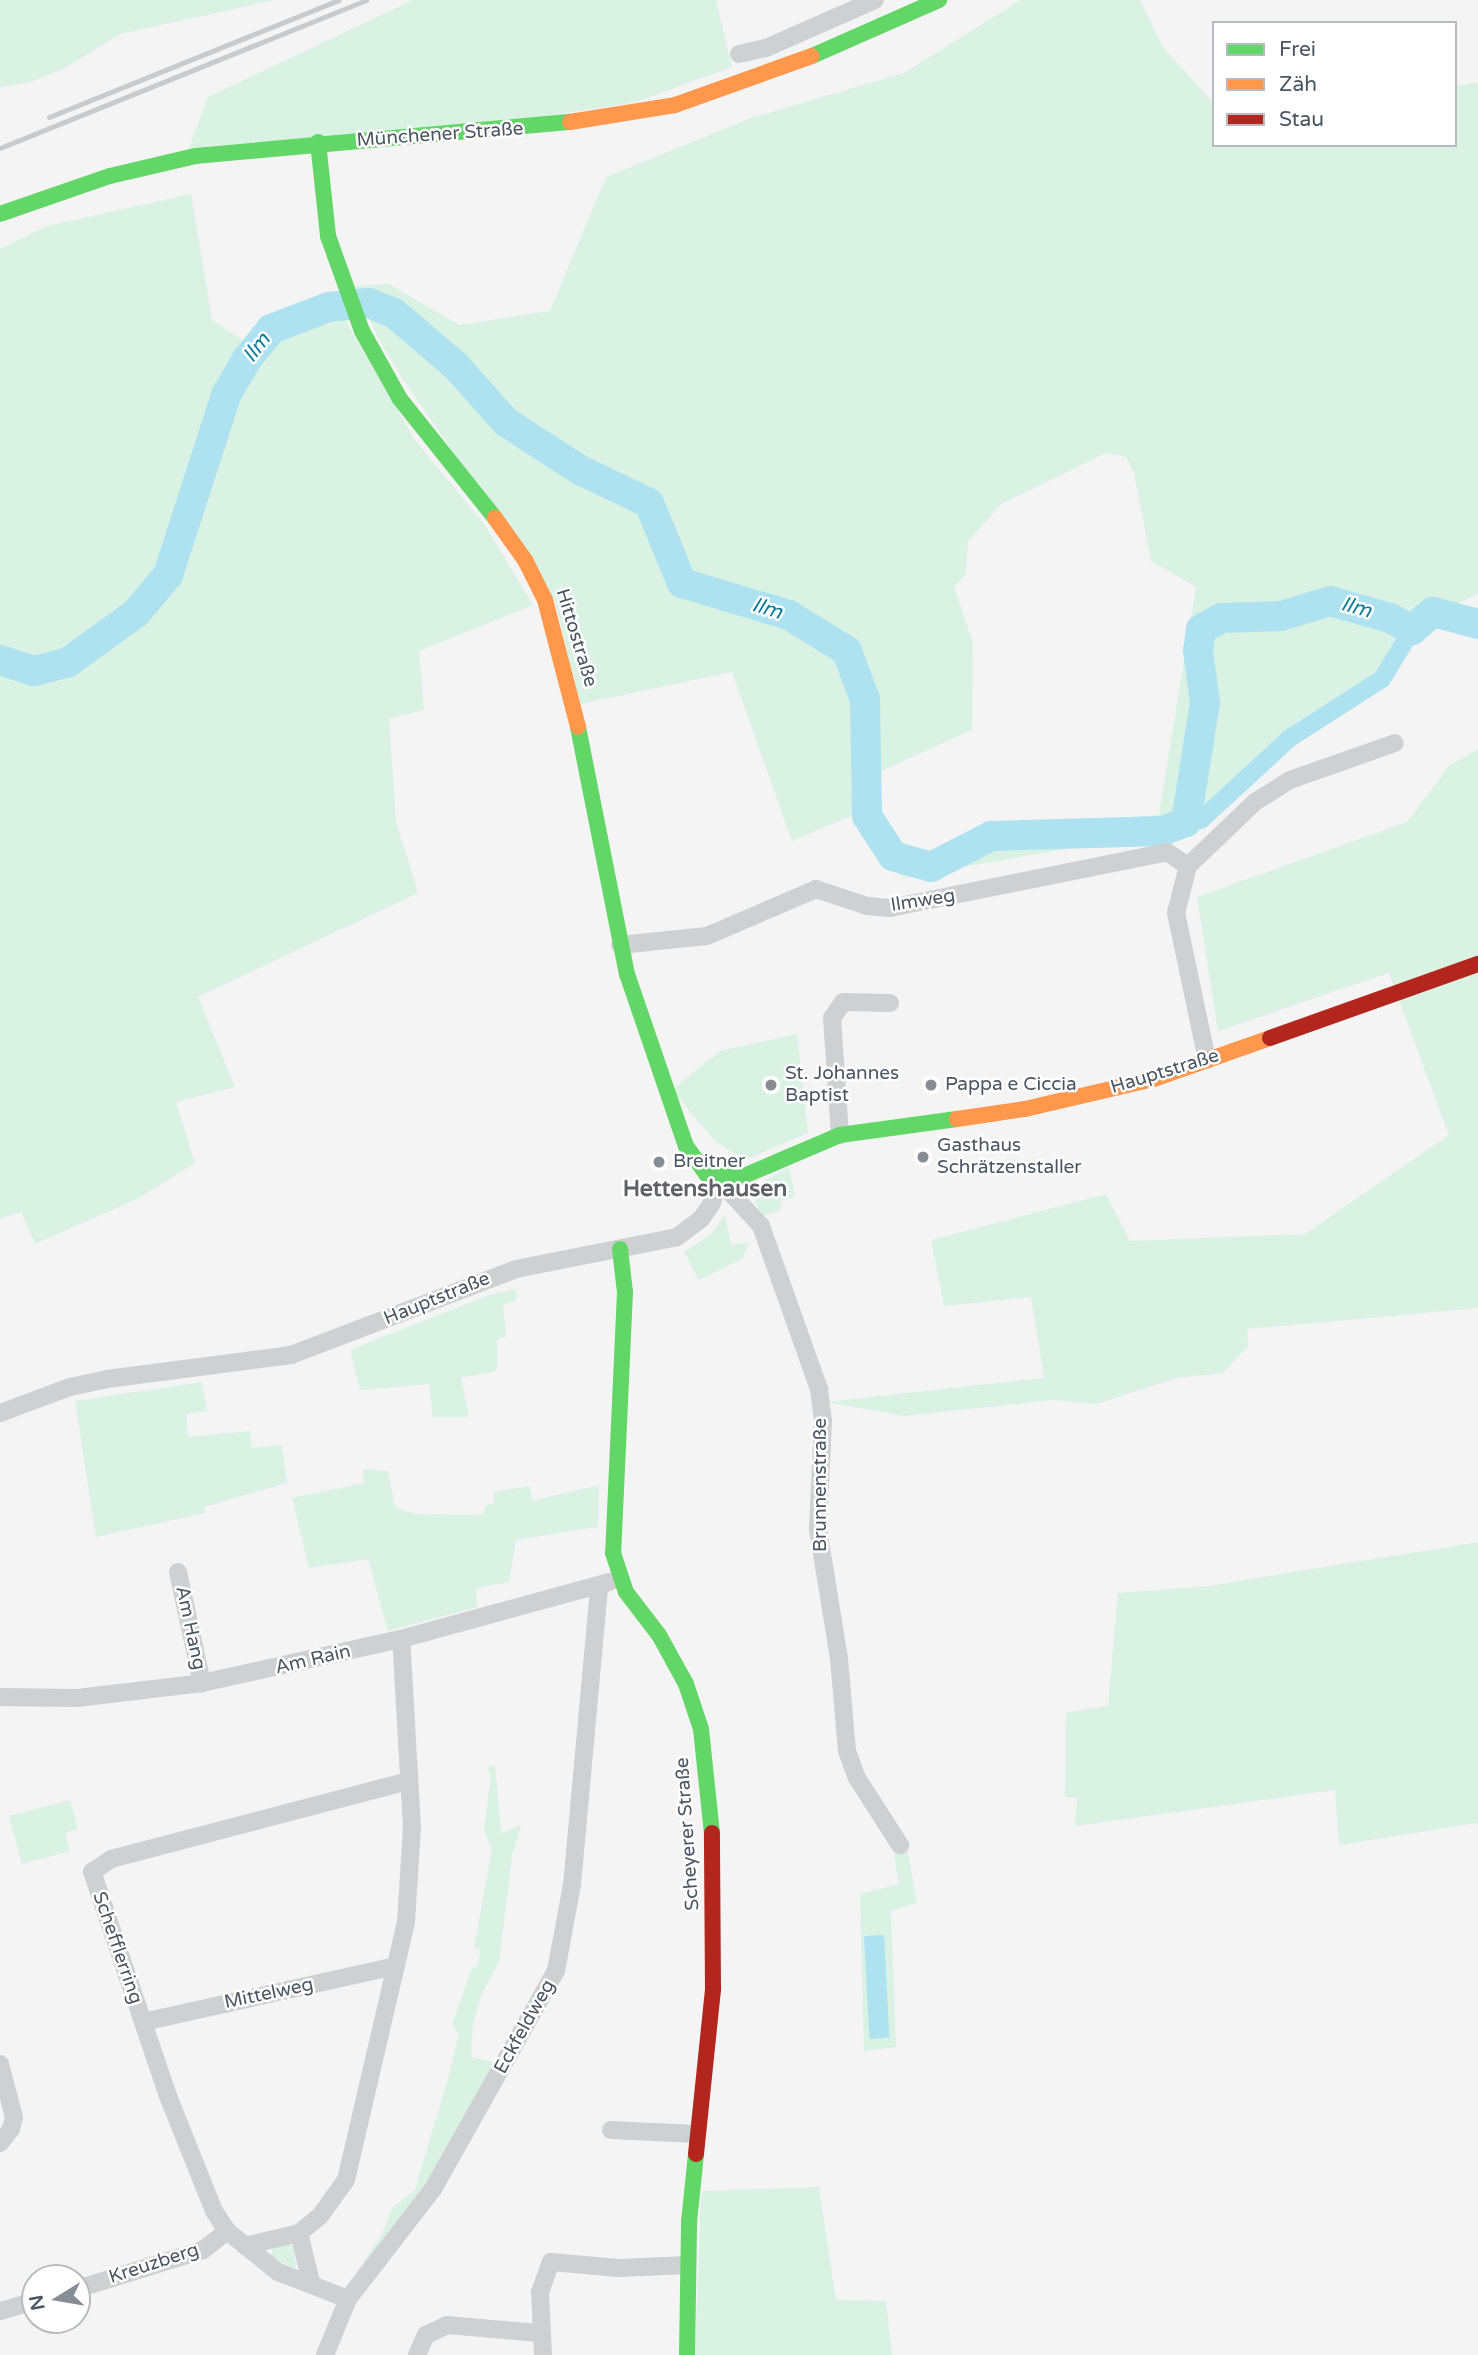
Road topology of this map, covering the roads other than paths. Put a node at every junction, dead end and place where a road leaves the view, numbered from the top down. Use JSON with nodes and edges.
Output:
{"nodes":[{"id":1,"x":939,"y":0,"type":"edge"},
{"id":2,"x":864,"y":2,"type":"edge"},
{"id":3,"x":874,"y":29,"type":"junction"},
{"id":4,"x":739,"y":54,"type":"dead end"},
{"id":5,"x":318,"y":142,"type":"junction"},
{"id":6,"x":0,"y":214,"type":"edge"},
{"id":7,"x":1395,"y":743,"type":"dead end"},
{"id":8,"x":1188,"y":866,"type":"junction"},
{"id":9,"x":620,"y":945,"type":"junction"},
{"id":10,"x":1478,"y":964,"type":"edge"},
{"id":11,"x":890,"y":1003,"type":"dead end"},
{"id":12,"x":1207,"y":1060,"type":"junction"},
{"id":13,"x":840,"y":1135,"type":"junction"},
{"id":14,"x":718,"y":1179,"type":"junction"},
{"id":15,"x":620,"y":1249,"type":"junction"},
{"id":16,"x":0,"y":1413,"type":"edge"},
{"id":17,"x":178,"y":1572,"type":"dead end"},
{"id":18,"x":619,"y":1578,"type":"junction"},
{"id":19,"x":599,"y":1587,"type":"junction"},
{"id":20,"x":401,"y":1639,"type":"junction"},
{"id":21,"x":202,"y":1684,"type":"junction"},
{"id":22,"x":0,"y":1697,"type":"edge"},
{"id":23,"x":408,"y":1781,"type":"junction"},
{"id":24,"x":900,"y":1845,"type":"dead end"},
{"id":25,"x":396,"y":1966,"type":"junction"},
{"id":26,"x":143,"y":2022,"type":"junction"},
{"id":27,"x":0,"y":2064,"type":"edge"},
{"id":28,"x":611,"y":2130,"type":"dead end"},
{"id":29,"x":696,"y":2134,"type":"junction"},
{"id":30,"x":0,"y":2143,"type":"edge"},
{"id":31,"x":227,"y":2231,"type":"junction"},
{"id":32,"x":299,"y":2232,"type":"junction"},
{"id":33,"x":244,"y":2246,"type":"junction"},
{"id":34,"x":687,"y":2265,"type":"junction"},
{"id":35,"x":311,"y":2282,"type":"junction"},
{"id":36,"x":91,"y":2284,"type":"edge"},
{"id":37,"x":348,"y":2299,"type":"junction"},
{"id":38,"x":21,"y":2305,"type":"edge"},
{"id":39,"x":0,"y":2311,"type":"edge"},
{"id":40,"x":539,"y":2333,"type":"junction"},
{"id":41,"x":325,"y":2355,"type":"edge"},
{"id":42,"x":417,"y":2355,"type":"edge"},
{"id":43,"x":543,"y":2355,"type":"edge"},
{"id":44,"x":687,"y":2355,"type":"edge"}],
"edges":[{"from":1,"to":3,"type":"street","name":"Münchener Straße"},
{"from":2,"to":3,"type":"street"},
{"from":2,"to":4,"type":"street"},
{"from":3,"to":5,"type":"street","name":"Münchener Straße"},
{"from":5,"to":6,"type":"street","name":"Münchener Straße"},
{"from":5,"to":9,"type":"street","name":"Hittostraße"},
{"from":7,"to":8,"type":"street"},
{"from":8,"to":9,"type":"street","name":"Ilmweg"},
{"from":8,"to":12,"type":"street"},
{"from":9,"to":14,"type":"street","name":"Hittostraße"},
{"from":10,"to":12,"type":"street","name":"Hauptstraße"},
{"from":11,"to":13,"type":"street"},
{"from":12,"to":13,"type":"street","name":"Hauptstraße"},
{"from":13,"to":14,"type":"street","name":"Hauptstraße"},
{"from":14,"to":15,"type":"street","name":"Hauptstraße"},
{"from":14,"to":24,"type":"street","name":"Brunnenstraße"},
{"from":15,"to":16,"type":"street","name":"Hauptstraße"},
{"from":15,"to":18,"type":"street","name":"Scheyerer Straße"},
{"from":17,"to":21,"type":"street","name":"Am Hang"},
{"from":18,"to":19,"type":"street","name":"Am Rain"},
{"from":18,"to":29,"type":"street","name":"Scheyerer Straße"},
{"from":19,"to":20,"type":"street","name":"Am Rain"},
{"from":19,"to":37,"type":"street","name":"Eckfeldweg"},
{"from":20,"to":21,"type":"street","name":"Am Rain"},
{"from":20,"to":23,"type":"street"},
{"from":21,"to":22,"type":"street","name":"Am Rain"},
{"from":23,"to":25,"type":"street"},
{"from":23,"to":26,"type":"street","name":"Schefflerring"},
{"from":25,"to":26,"type":"street","name":"Mittelweg"},
{"from":25,"to":32,"type":"street"},
{"from":26,"to":31,"type":"street","name":"Schefflerring"},
{"from":27,"to":30,"type":"street"},
{"from":28,"to":29,"type":"street"},
{"from":29,"to":34,"type":"street","name":"Scheyerer Straße"},
{"from":31,"to":33,"type":"street","name":"Schefflerring"},
{"from":31,"to":36,"type":"street","name":"Kreuzberg"},
{"from":32,"to":33,"type":"street"},
{"from":32,"to":35,"type":"street"},
{"from":33,"to":35,"type":"street","name":"Schefflerring"},
{"from":34,"to":40,"type":"street"},
{"from":34,"to":44,"type":"street","name":"Scheyerer Straße"},
{"from":35,"to":37,"type":"street","name":"Schefflerring"},
{"from":37,"to":41,"type":"street","name":"Eckfeldweg"},
{"from":38,"to":39,"type":"street"},
{"from":40,"to":42,"type":"street"},
{"from":40,"to":43,"type":"street"}]}
